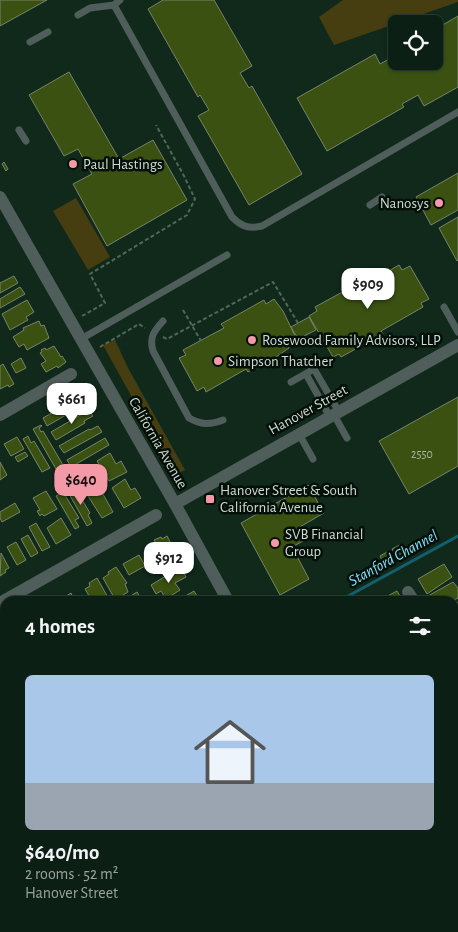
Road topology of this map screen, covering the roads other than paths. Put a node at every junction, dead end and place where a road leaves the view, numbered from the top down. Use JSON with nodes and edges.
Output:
{"nodes":[{"id":1,"x":117,"y":2,"type":"edge"},
{"id":2,"x":78,"y":15,"type":"dead end"},
{"id":3,"x":48,"y":32,"type":"dead end"},
{"id":4,"x":30,"y":42,"type":"dead end"},
{"id":5,"x":458,"y":112,"type":"edge"},
{"id":6,"x":19,"y":130,"type":"dead end"},
{"id":7,"x":26,"y":141,"type":"dead end"},
{"id":8,"x":0,"y":197,"type":"edge"},
{"id":9,"x":370,"y":205,"type":"dead end"},
{"id":10,"x":386,"y":205,"type":"dead end"},
{"id":11,"x":227,"y":255,"type":"dead end"},
{"id":12,"x":444,"y":307,"type":"dead end"},
{"id":13,"x":163,"y":321,"type":"dead end"},
{"id":14,"x":458,"y":332,"type":"edge"},
{"id":15,"x":81,"y":338,"type":"junction"},
{"id":16,"x":458,"y":345,"type":"edge"},
{"id":17,"x":71,"y":374,"type":"dead end"},
{"id":18,"x":306,"y":374,"type":"junction"},
{"id":19,"x":291,"y":382,"type":"dead end"},
{"id":20,"x":334,"y":414,"type":"junction"},
{"id":21,"x":0,"y":415,"type":"edge"},
{"id":22,"x":223,"y":420,"type":"dead end"},
{"id":23,"x":299,"y":434,"type":"junction"},
{"id":24,"x":347,"y":438,"type":"dead end"},
{"id":25,"x":313,"y":460,"type":"dead end"},
{"id":26,"x":175,"y":504,"type":"junction"},
{"id":27,"x":156,"y":515,"type":"dead end"},
{"id":28,"x":12,"y":596,"type":"edge"},
{"id":29,"x":225,"y":596,"type":"edge"}],
"edges":[{"from":1,"to":2,"type":"lane"},
{"from":1,"to":5,"type":"lane"},
{"from":3,"to":4,"type":"lane"},
{"from":6,"to":7,"type":"lane"},
{"from":8,"to":15,"type":"street","name":"California Avenue"},
{"from":9,"to":10,"type":"lane"},
{"from":11,"to":15,"type":"lane"},
{"from":12,"to":14,"type":"lane"},
{"from":13,"to":22,"type":"lane"},
{"from":15,"to":26,"type":"street","name":"California Avenue"},
{"from":16,"to":20,"type":"street","name":"Hanover Street"},
{"from":17,"to":21,"type":"street"},
{"from":18,"to":19,"type":"lane"},
{"from":18,"to":20,"type":"lane"},
{"from":18,"to":20,"type":"lane"},
{"from":20,"to":23,"type":"street","name":"Hanover Street"},
{"from":20,"to":24,"type":"lane"},
{"from":23,"to":25,"type":"lane"},
{"from":23,"to":26,"type":"street","name":"Hanover Street"},
{"from":26,"to":29,"type":"street","name":"California Avenue"},
{"from":27,"to":28,"type":"street"}]}
